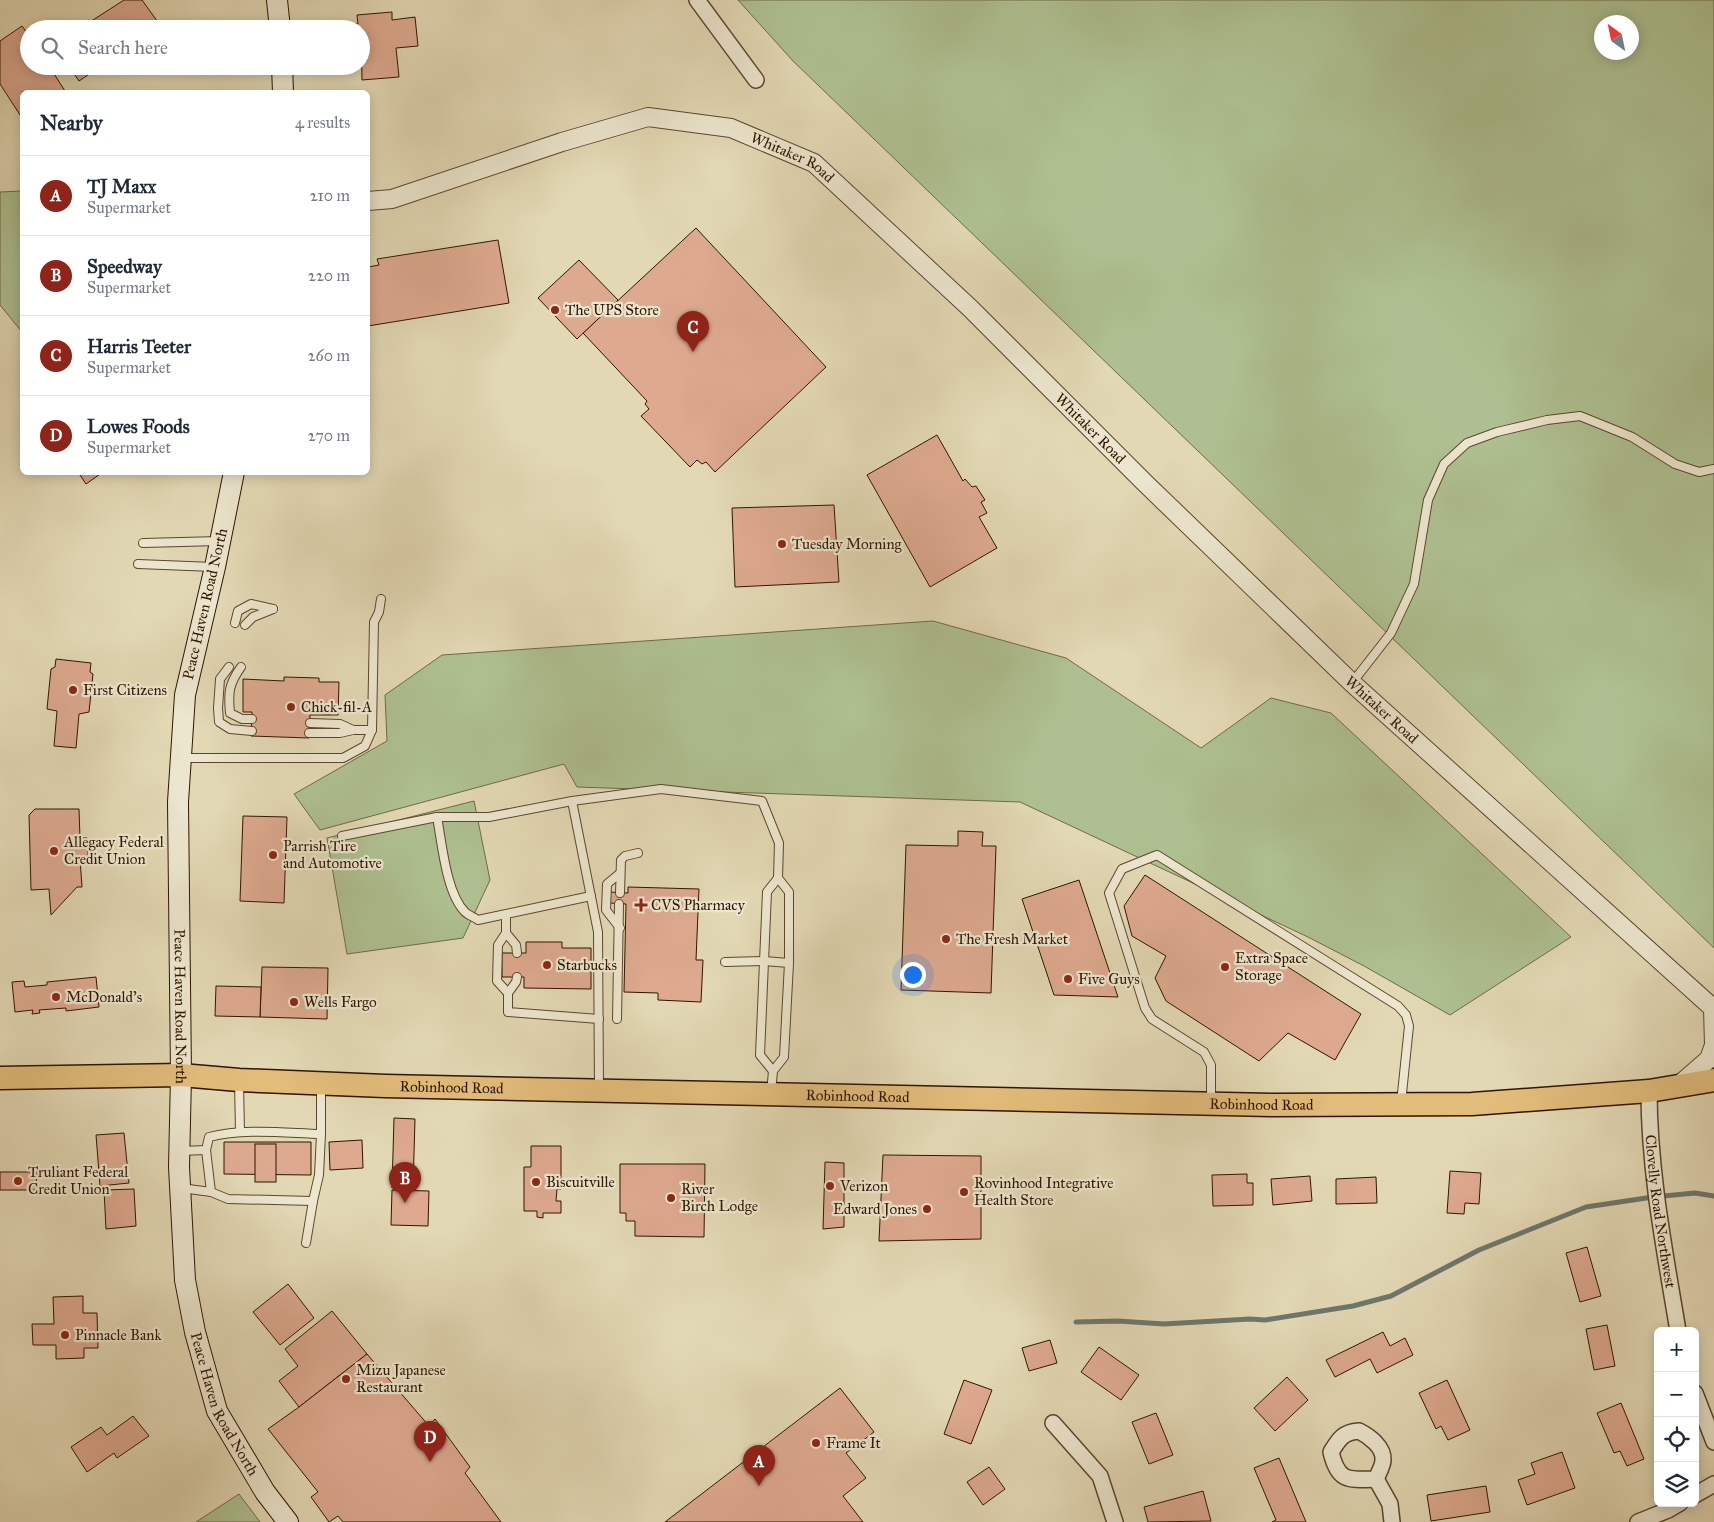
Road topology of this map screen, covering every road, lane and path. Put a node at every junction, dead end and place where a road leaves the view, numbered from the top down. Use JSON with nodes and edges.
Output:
{"nodes":[{"id":1,"x":277,"y":0,"type":"edge"},
{"id":2,"x":697,"y":0,"type":"edge"},
{"id":3,"x":279,"y":20,"type":"edge"},
{"id":4,"x":282,"y":75,"type":"edge"},
{"id":5,"x":756,"y":80,"type":"dead end"},
{"id":6,"x":283,"y":90,"type":"edge"},
{"id":7,"x":370,"y":201,"type":"edge"},
{"id":8,"x":1714,"y":469,"type":"edge"},
{"id":9,"x":233,"y":475,"type":"edge"},
{"id":10,"x":220,"y":541,"type":"junction"},
{"id":11,"x":143,"y":543,"type":"dead end"},
{"id":12,"x":138,"y":564,"type":"dead end"},
{"id":13,"x":214,"y":568,"type":"junction"},
{"id":14,"x":381,"y":599,"type":"dead end"},
{"id":15,"x":235,"y":623,"type":"dead end"},
{"id":16,"x":245,"y":624,"type":"dead end"},
{"id":17,"x":229,"y":666,"type":"dead end"},
{"id":18,"x":241,"y":667,"type":"dead end"},
{"id":19,"x":1352,"y":682,"type":"junction"},
{"id":20,"x":252,"y":719,"type":"dead end"},
{"id":21,"x":310,"y":722,"type":"dead end"},
{"id":22,"x":353,"y":730,"type":"junction"},
{"id":23,"x":372,"y":730,"type":"junction"},
{"id":24,"x":252,"y":731,"type":"dead end"},
{"id":25,"x":309,"y":732,"type":"dead end"},
{"id":26,"x":181,"y":758,"type":"junction"},
{"id":27,"x":572,"y":801,"type":"junction"},
{"id":28,"x":437,"y":817,"type":"junction"},
{"id":29,"x":342,"y":836,"type":"dead end"},
{"id":30,"x":638,"y":853,"type":"dead end"},
{"id":31,"x":619,"y":874,"type":"junction"},
{"id":32,"x":778,"y":878,"type":"junction"},
{"id":33,"x":620,"y":893,"type":"dead end"},
{"id":34,"x":591,"y":896,"type":"junction"},
{"id":35,"x":619,"y":904,"type":"dead end"},
{"id":36,"x":506,"y":915,"type":"junction"},
{"id":37,"x":620,"y":928,"type":"junction"},
{"id":38,"x":506,"y":933,"type":"junction"},
{"id":39,"x":517,"y":953,"type":"dead end"},
{"id":40,"x":764,"y":961,"type":"junction"},
{"id":41,"x":725,"y":962,"type":"dead end"},
{"id":42,"x":789,"y":963,"type":"junction"},
{"id":43,"x":517,"y":977,"type":"dead end"},
{"id":44,"x":508,"y":992,"type":"junction"},
{"id":45,"x":1714,"y":1009,"type":"edge"},
{"id":46,"x":598,"y":1018,"type":"junction"},
{"id":47,"x":617,"y":1019,"type":"dead end"},
{"id":48,"x":773,"y":1071,"type":"junction"},
{"id":49,"x":181,"y":1075,"type":"junction"},
{"id":50,"x":0,"y":1078,"type":"edge"},
{"id":51,"x":239,"y":1080,"type":"junction"},
{"id":52,"x":1714,"y":1080,"type":"edge"},
{"id":53,"x":321,"y":1082,"type":"junction"},
{"id":54,"x":1678,"y":1086,"type":"junction"},
{"id":55,"x":598,"y":1091,"type":"junction"},
{"id":56,"x":1649,"y":1091,"type":"junction"},
{"id":57,"x":771,"y":1094,"type":"junction"},
{"id":58,"x":1211,"y":1104,"type":"junction"},
{"id":59,"x":1401,"y":1105,"type":"junction"},
{"id":60,"x":240,"y":1132,"type":"junction"},
{"id":61,"x":322,"y":1134,"type":"junction"},
{"id":62,"x":206,"y":1150,"type":"junction"},
{"id":63,"x":179,"y":1151,"type":"junction"},
{"id":64,"x":180,"y":1188,"type":"junction"},
{"id":65,"x":211,"y":1192,"type":"junction"},
{"id":66,"x":313,"y":1201,"type":"junction"},
{"id":67,"x":306,"y":1243,"type":"dead end"},
{"id":68,"x":1677,"y":1327,"type":"edge"},
{"id":69,"x":1699,"y":1403,"type":"edge"},
{"id":70,"x":1053,"y":1423,"type":"dead end"},
{"id":71,"x":1714,"y":1442,"type":"edge"},
{"id":72,"x":1376,"y":1479,"type":"dead end"},
{"id":73,"x":1714,"y":1484,"type":"edge"},
{"id":74,"x":1699,"y":1493,"type":"edge"},
{"id":75,"x":1673,"y":1507,"type":"edge"},
{"id":76,"x":288,"y":1522,"type":"edge"},
{"id":77,"x":1116,"y":1522,"type":"edge"},
{"id":78,"x":1392,"y":1522,"type":"edge"},
{"id":79,"x":1638,"y":1522,"type":"edge"}],
"edges":[{"from":1,"to":3,"type":"main road"},
{"from":2,"to":5,"type":"street"},
{"from":4,"to":6,"type":"main road"},
{"from":7,"to":19,"type":"street","name":"Whitaker Road"},
{"from":8,"to":19,"type":"lane"},
{"from":9,"to":10,"type":"main road","name":"Peace Haven Road North"},
{"from":10,"to":11,"type":"lane"},
{"from":10,"to":13,"type":"main road","name":"Peace Haven Road North"},
{"from":12,"to":13,"type":"lane"},
{"from":13,"to":26,"type":"main road","name":"Peace Haven Road North"},
{"from":14,"to":23,"type":"lane"},
{"from":15,"to":16,"type":"lane"},
{"from":17,"to":24,"type":"lane"},
{"from":18,"to":20,"type":"lane"},
{"from":19,"to":45,"type":"street","name":"Whitaker Road"},
{"from":21,"to":22,"type":"lane"},
{"from":22,"to":23,"type":"lane"},
{"from":22,"to":25,"type":"lane"},
{"from":23,"to":26,"type":"lane"},
{"from":26,"to":49,"type":"main road","name":"Peace Haven Road North"},
{"from":27,"to":28,"type":"lane"},
{"from":27,"to":32,"type":"lane"},
{"from":27,"to":34,"type":"lane"},
{"from":28,"to":29,"type":"lane"},
{"from":28,"to":36,"type":"lane"},
{"from":30,"to":31,"type":"lane"},
{"from":31,"to":33,"type":"lane"},
{"from":31,"to":37,"type":"lane"},
{"from":32,"to":40,"type":"lane"},
{"from":32,"to":42,"type":"lane"},
{"from":34,"to":36,"type":"lane"},
{"from":34,"to":46,"type":"lane"},
{"from":35,"to":37,"type":"lane"},
{"from":36,"to":38,"type":"lane"},
{"from":37,"to":47,"type":"lane"},
{"from":38,"to":39,"type":"lane"},
{"from":38,"to":44,"type":"lane"},
{"from":40,"to":41,"type":"lane"},
{"from":40,"to":42,"type":"lane"},
{"from":40,"to":48,"type":"lane"},
{"from":42,"to":48,"type":"lane"},
{"from":43,"to":44,"type":"lane"},
{"from":44,"to":46,"type":"lane"},
{"from":45,"to":54,"type":"street","name":"Whitaker Road"},
{"from":46,"to":55,"type":"lane"},
{"from":48,"to":57,"type":"lane"},
{"from":49,"to":50,"type":"main road","name":"Robinhood Road"},
{"from":49,"to":51,"type":"main road","name":"Robinhood Road"},
{"from":49,"to":63,"type":"main road","name":"Peace Haven Road North"},
{"from":51,"to":53,"type":"main road","name":"Robinhood Road"},
{"from":51,"to":60,"type":"lane"},
{"from":52,"to":54,"type":"main road","name":"Robinhood Road"},
{"from":53,"to":55,"type":"main road","name":"Robinhood Road"},
{"from":53,"to":61,"type":"lane"},
{"from":54,"to":56,"type":"main road","name":"Robinhood Road"},
{"from":55,"to":57,"type":"main road","name":"Robinhood Road"},
{"from":56,"to":59,"type":"main road","name":"Robinhood Road"},
{"from":56,"to":68,"type":"street","name":"Clovelly Road Northwest"},
{"from":57,"to":58,"type":"main road","name":"Robinhood Road"},
{"from":58,"to":59,"type":"main road","name":"Robinhood Road"},
{"from":58,"to":59,"type":"lane"},
{"from":60,"to":61,"type":"lane"},
{"from":60,"to":62,"type":"lane"},
{"from":61,"to":66,"type":"lane"},
{"from":62,"to":63,"type":"lane"},
{"from":62,"to":65,"type":"lane"},
{"from":63,"to":64,"type":"main road","name":"Peace Haven Road North"},
{"from":64,"to":65,"type":"lane"},
{"from":64,"to":76,"type":"main road","name":"Peace Haven Road North"},
{"from":65,"to":66,"type":"lane"},
{"from":66,"to":67,"type":"lane"},
{"from":69,"to":71,"type":"street"},
{"from":70,"to":77,"type":"street"},
{"from":72,"to":78,"type":"street"},
{"from":73,"to":74,"type":"street"},
{"from":75,"to":79,"type":"street"}]}
